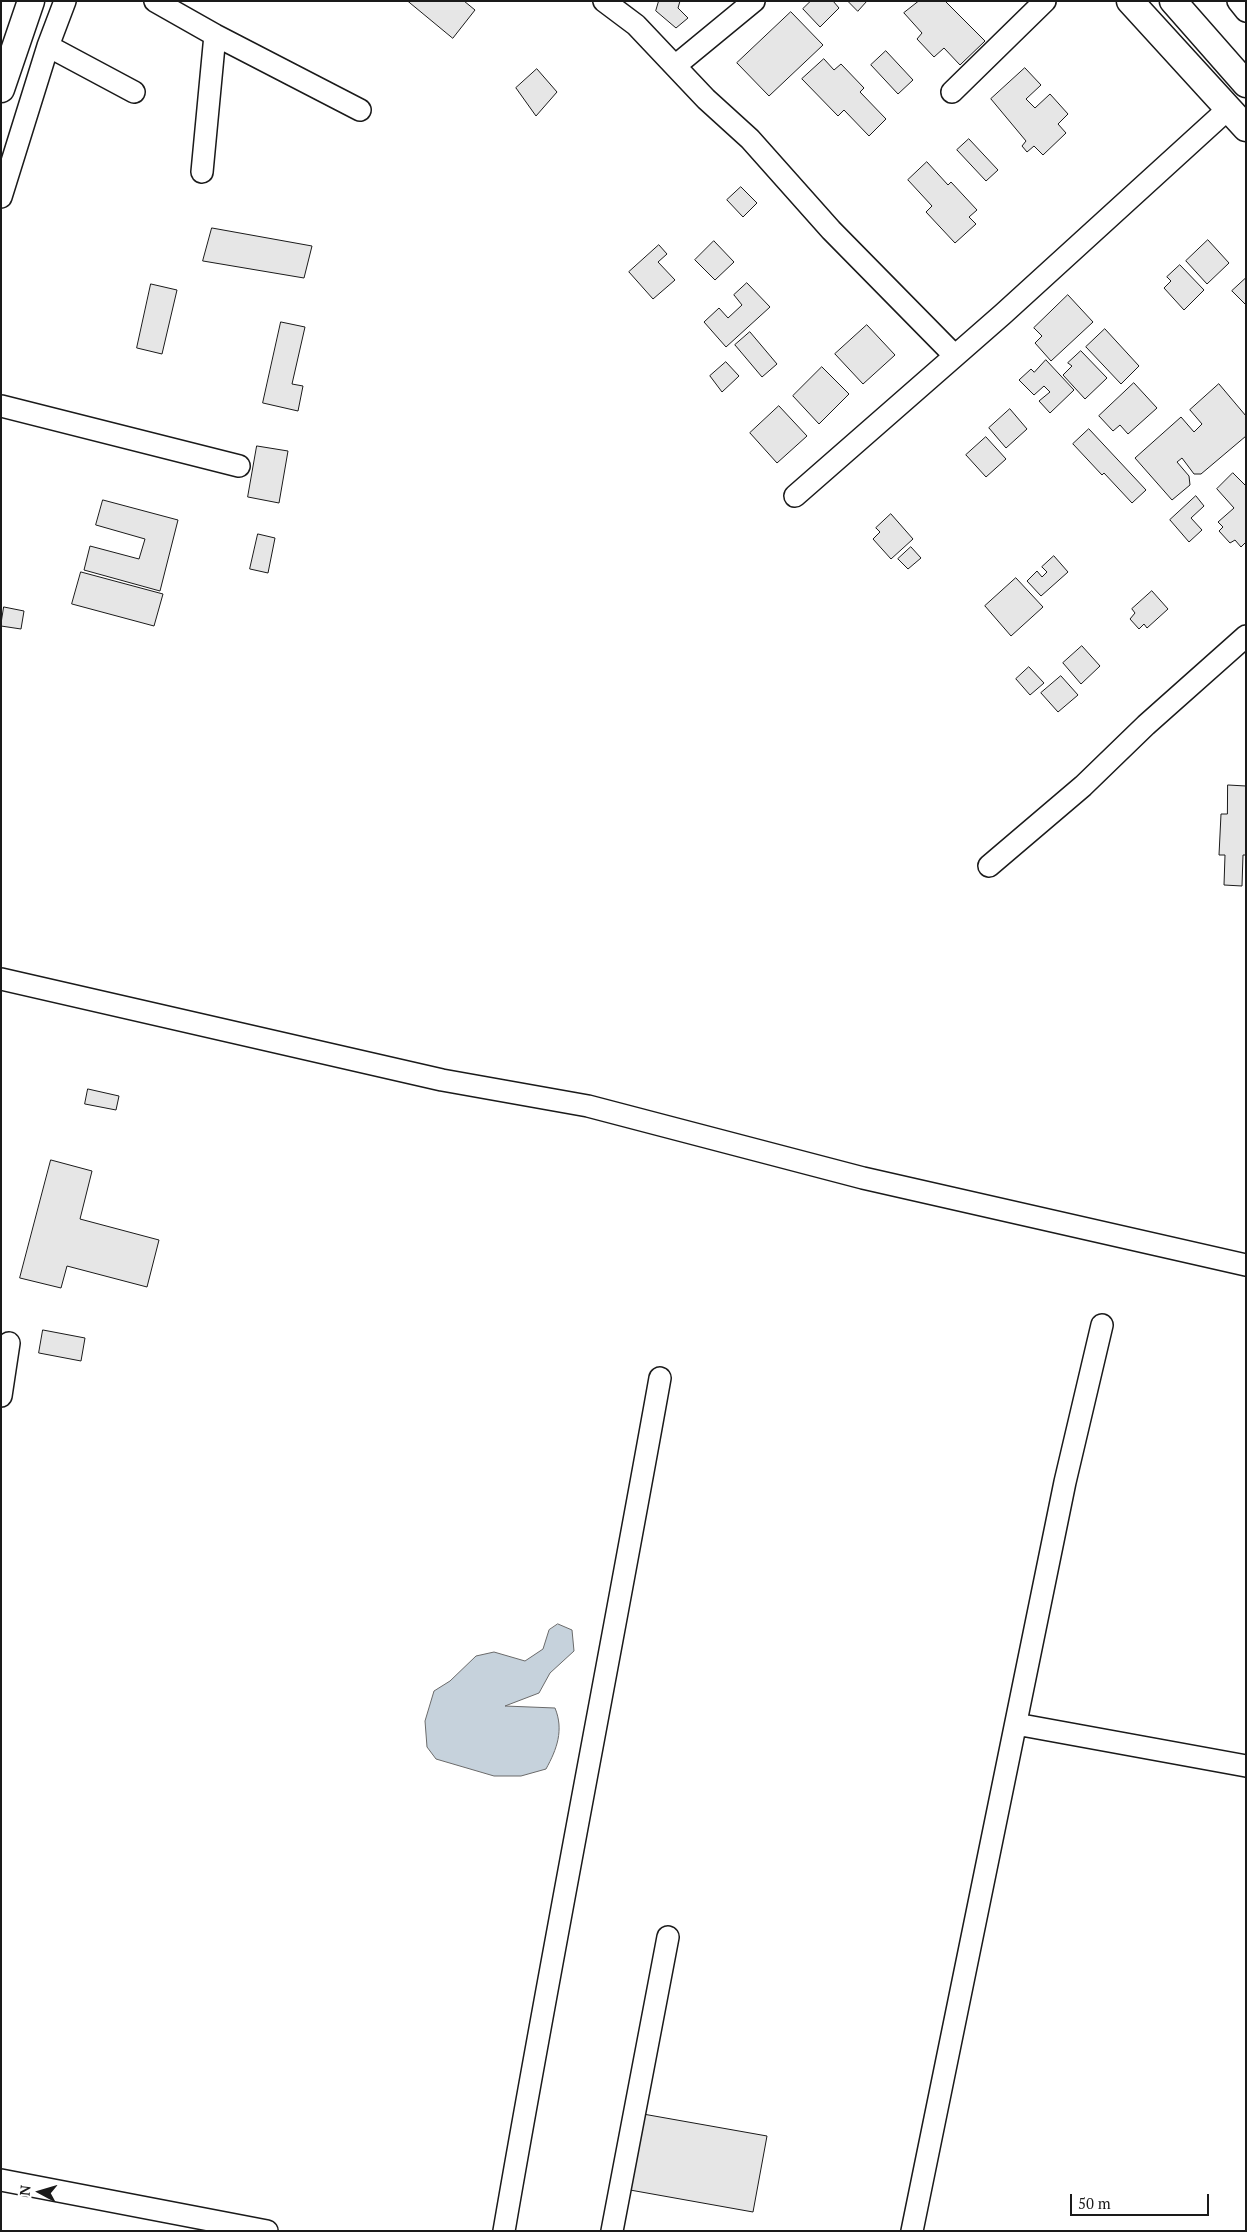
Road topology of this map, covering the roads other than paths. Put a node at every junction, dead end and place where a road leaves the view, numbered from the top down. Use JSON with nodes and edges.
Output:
{"nodes":[{"id":1,"x":31,"y":1,"type":"edge"},
{"id":2,"x":65,"y":1,"type":"edge"},
{"id":3,"x":156,"y":1,"type":"edge"},
{"id":4,"x":604,"y":1,"type":"edge"},
{"id":5,"x":754,"y":1,"type":"edge"},
{"id":6,"x":1045,"y":1,"type":"edge"},
{"id":7,"x":1130,"y":1,"type":"edge"},
{"id":8,"x":1173,"y":1,"type":"edge"},
{"id":9,"x":1238,"y":1,"type":"edge"},
{"id":10,"x":1246,"y":11,"type":"edge"},
{"id":11,"x":215,"y":35,"type":"junction"},
{"id":12,"x":48,"y":46,"type":"junction"},
{"id":13,"x":675,"y":66,"type":"junction"},
{"id":14,"x":1246,"y":84,"type":"edge"},
{"id":15,"x":1,"y":89,"type":"edge"},
{"id":16,"x":134,"y":92,"type":"dead end"},
{"id":17,"x":952,"y":92,"type":"dead end"},
{"id":18,"x":1228,"y":109,"type":"junction"},
{"id":19,"x":360,"y":110,"type":"dead end"},
{"id":20,"x":1246,"y":128,"type":"edge"},
{"id":21,"x":202,"y":172,"type":"dead end"},
{"id":22,"x":1,"y":197,"type":"edge"},
{"id":23,"x":954,"y":355,"type":"junction"},
{"id":24,"x":1,"y":406,"type":"edge"},
{"id":25,"x":239,"y":466,"type":"dead end"},
{"id":26,"x":795,"y":496,"type":"dead end"},
{"id":27,"x":1246,"y":636,"type":"edge"},
{"id":28,"x":989,"y":866,"type":"dead end"},
{"id":29,"x":1,"y":979,"type":"edge"},
{"id":30,"x":1246,"y":1265,"type":"edge"},
{"id":31,"x":1102,"y":1325,"type":"dead end"},
{"id":32,"x":9,"y":1343,"type":"dead end"},
{"id":33,"x":660,"y":1378,"type":"dead end"},
{"id":34,"x":1,"y":1396,"type":"edge"},
{"id":35,"x":1016,"y":1724,"type":"junction"},
{"id":36,"x":1246,"y":1766,"type":"edge"},
{"id":37,"x":668,"y":1937,"type":"dead end"},
{"id":38,"x":1,"y":2180,"type":"edge"},
{"id":39,"x":267,"y":2231,"type":"edge"},
{"id":40,"x":504,"y":2231,"type":"edge"},
{"id":41,"x":612,"y":2231,"type":"edge"},
{"id":42,"x":912,"y":2231,"type":"edge"}],
"edges":[{"from":1,"to":15,"type":"main road"},
{"from":2,"to":12,"type":"street"},
{"from":3,"to":11,"type":"street"},
{"from":4,"to":13,"type":"street"},
{"from":5,"to":13,"type":"street"},
{"from":6,"to":17,"type":"street"},
{"from":7,"to":18,"type":"main road"},
{"from":8,"to":14,"type":"main road"},
{"from":9,"to":10,"type":"street"},
{"from":11,"to":19,"type":"street"},
{"from":11,"to":21,"type":"street"},
{"from":12,"to":16,"type":"street"},
{"from":12,"to":22,"type":"street"},
{"from":13,"to":23,"type":"street"},
{"from":18,"to":20,"type":"main road"},
{"from":18,"to":23,"type":"street"},
{"from":23,"to":26,"type":"street"},
{"from":24,"to":25,"type":"street"},
{"from":27,"to":28,"type":"street"},
{"from":29,"to":30,"type":"street"},
{"from":31,"to":35,"type":"street"},
{"from":32,"to":34,"type":"street"},
{"from":33,"to":40,"type":"street"},
{"from":35,"to":36,"type":"street"},
{"from":35,"to":42,"type":"street"},
{"from":37,"to":41,"type":"street"},
{"from":38,"to":39,"type":"street"}]}
